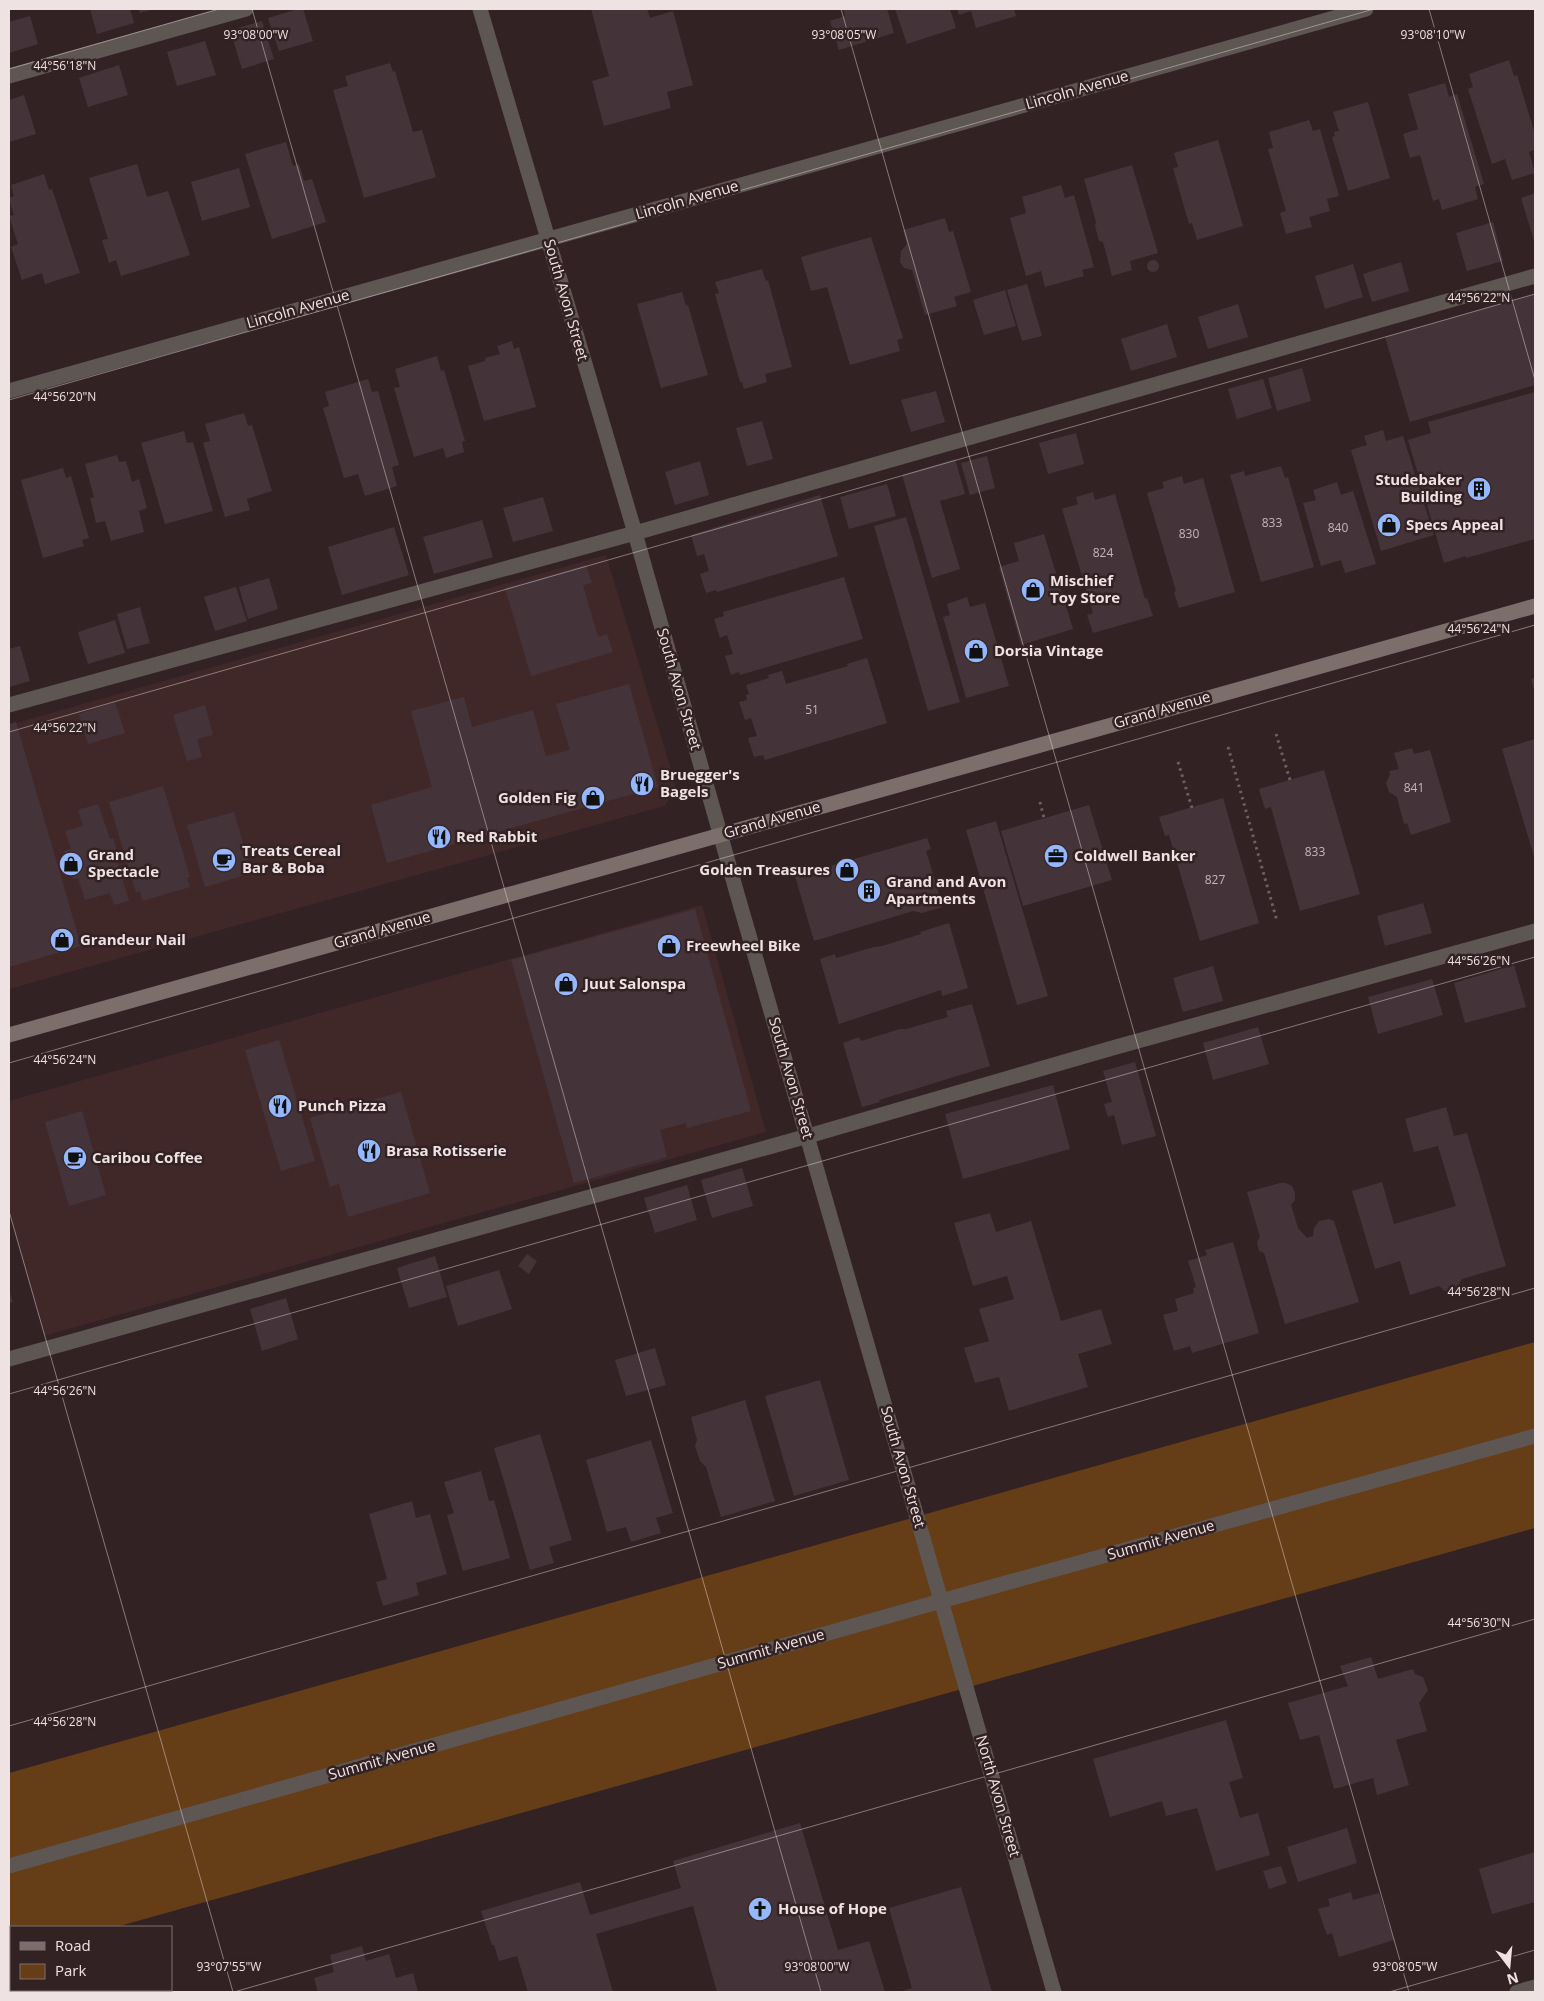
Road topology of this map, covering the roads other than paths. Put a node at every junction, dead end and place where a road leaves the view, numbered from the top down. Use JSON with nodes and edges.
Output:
{"nodes":[{"id":1,"x":246,"y":9,"type":"edge"},
{"id":2,"x":480,"y":9,"type":"edge"},
{"id":3,"x":1366,"y":9,"type":"edge"},
{"id":4,"x":9,"y":76,"type":"edge"},
{"id":5,"x":549,"y":239,"type":"junction"},
{"id":6,"x":1535,"y":276,"type":"edge"},
{"id":7,"x":9,"y":391,"type":"edge"},
{"id":8,"x":634,"y":533,"type":"junction"},
{"id":9,"x":1535,"y":606,"type":"edge"},
{"id":10,"x":9,"y":705,"type":"edge"},
{"id":11,"x":720,"y":835,"type":"junction"},
{"id":12,"x":1535,"y":931,"type":"edge"},
{"id":13,"x":9,"y":1034,"type":"edge"},
{"id":14,"x":808,"y":1136,"type":"junction"},
{"id":15,"x":9,"y":1359,"type":"edge"},
{"id":16,"x":1535,"y":1436,"type":"edge"},
{"id":17,"x":941,"y":1601,"type":"junction"},
{"id":18,"x":9,"y":1866,"type":"edge"},
{"id":19,"x":1535,"y":1987,"type":"edge"},
{"id":20,"x":1054,"y":1992,"type":"edge"},
{"id":21,"x":1517,"y":1992,"type":"edge"}],
"edges":[{"from":1,"to":4,"type":"street"},
{"from":2,"to":5,"type":"street","name":"South Avon Street"},
{"from":3,"to":5,"type":"street","name":"Lincoln Avenue"},
{"from":5,"to":7,"type":"street","name":"Lincoln Avenue"},
{"from":5,"to":8,"type":"street","name":"South Avon Street"},
{"from":6,"to":8,"type":"street"},
{"from":8,"to":10,"type":"street"},
{"from":8,"to":11,"type":"street","name":"South Avon Street"},
{"from":9,"to":11,"type":"main road","name":"Grand Avenue"},
{"from":11,"to":13,"type":"main road","name":"Grand Avenue"},
{"from":11,"to":14,"type":"street","name":"South Avon Street"},
{"from":12,"to":14,"type":"street"},
{"from":14,"to":15,"type":"street"},
{"from":14,"to":17,"type":"street","name":"South Avon Street"},
{"from":16,"to":17,"type":"street","name":"Summit Avenue"},
{"from":17,"to":18,"type":"street","name":"Summit Avenue"},
{"from":17,"to":20,"type":"street","name":"North Avon Street"},
{"from":19,"to":21,"type":"street"}]}
